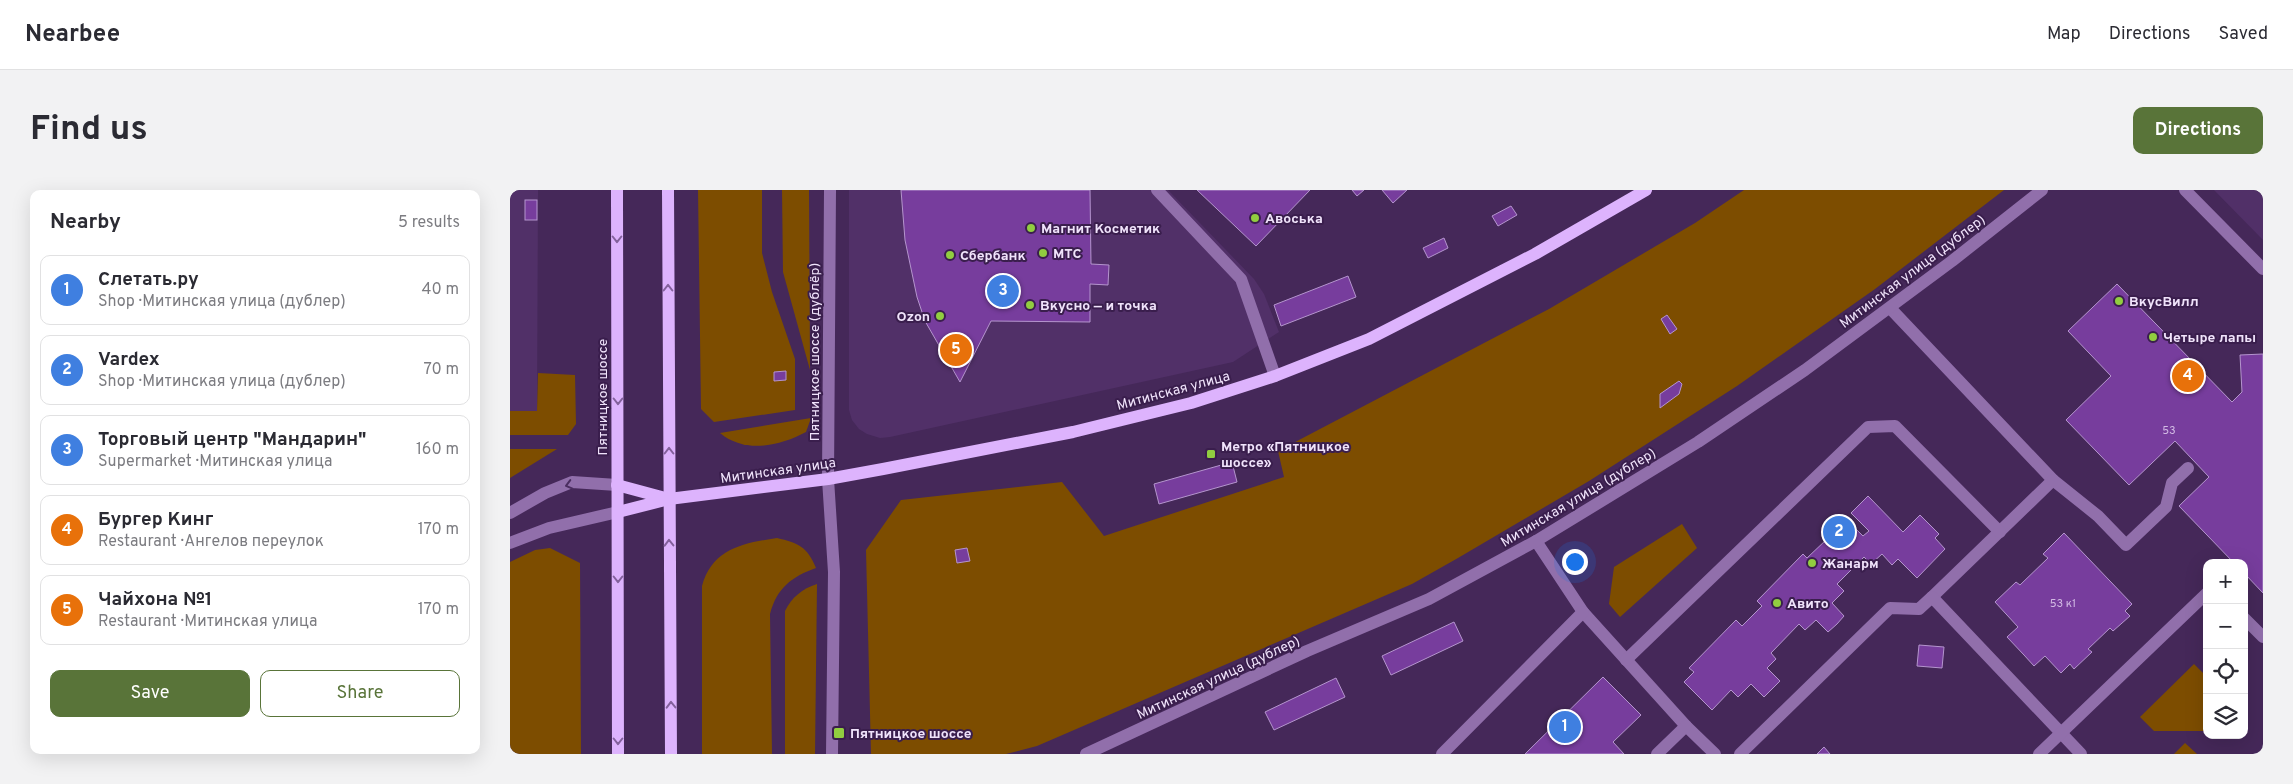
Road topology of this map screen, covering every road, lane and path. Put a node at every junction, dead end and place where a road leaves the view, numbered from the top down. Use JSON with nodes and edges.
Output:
{"nodes":[{"id":1,"x":617,"y":190,"type":"edge"},
{"id":2,"x":668,"y":190,"type":"edge"},
{"id":3,"x":830,"y":190,"type":"edge"},
{"id":4,"x":1157,"y":190,"type":"edge"},
{"id":5,"x":1646,"y":190,"type":"edge"},
{"id":6,"x":2042,"y":190,"type":"edge"},
{"id":7,"x":2185,"y":190,"type":"edge"},
{"id":8,"x":1629,"y":194,"type":"edge"},
{"id":9,"x":2263,"y":269,"type":"edge"},
{"id":10,"x":1890,"y":308,"type":"junction"},
{"id":11,"x":1275,"y":376,"type":"junction"},
{"id":12,"x":2188,"y":468,"type":"dead end"},
{"id":13,"x":828,"y":479,"type":"junction"},
{"id":14,"x":2053,"y":480,"type":"junction"},
{"id":15,"x":617,"y":485,"type":"junction"},
{"id":16,"x":669,"y":499,"type":"junction"},
{"id":17,"x":618,"y":512,"type":"junction"},
{"id":18,"x":510,"y":514,"type":"edge"},
{"id":19,"x":2000,"y":532,"type":"junction"},
{"id":20,"x":1536,"y":541,"type":"junction"},
{"id":21,"x":510,"y":542,"type":"edge"},
{"id":22,"x":1932,"y":597,"type":"junction"},
{"id":23,"x":2203,"y":597,"type":"edge"},
{"id":24,"x":1583,"y":612,"type":"junction"},
{"id":25,"x":2248,"y":622,"type":"edge"},
{"id":26,"x":2263,"y":637,"type":"edge"},
{"id":27,"x":1626,"y":660,"type":"junction"},
{"id":28,"x":1686,"y":726,"type":"junction"},
{"id":29,"x":2061,"y":733,"type":"junction"},
{"id":30,"x":618,"y":754,"type":"edge"},
{"id":31,"x":671,"y":754,"type":"edge"},
{"id":32,"x":832,"y":754,"type":"edge"},
{"id":33,"x":1086,"y":754,"type":"edge"},
{"id":34,"x":1442,"y":754,"type":"edge"},
{"id":35,"x":1657,"y":754,"type":"edge"},
{"id":36,"x":1715,"y":754,"type":"edge"},
{"id":37,"x":1740,"y":754,"type":"edge"},
{"id":38,"x":2039,"y":754,"type":"edge"},
{"id":39,"x":2082,"y":754,"type":"edge"}],
"edges":[{"from":1,"to":15,"type":"main road","name":"Пятницкое шоссе","one_way":true},
{"from":16,"to":2,"type":"main road","one_way":true},
{"from":3,"to":13,"type":"street","name":"Пятницкое шоссе (дублёр)"},
{"from":4,"to":11,"type":"street"},
{"from":5,"to":8,"type":"main road","name":"Митинская улица"},
{"from":6,"to":10,"type":"street","name":"Митинская улица (дублер)"},
{"from":7,"to":9,"type":"street"},
{"from":8,"to":11,"type":"main road","name":"Митинская улица"},
{"from":10,"to":14,"type":"street"},
{"from":10,"to":20,"type":"street","name":"Митинская улица (дублер)"},
{"from":11,"to":13,"type":"main road","name":"Митинская улица"},
{"from":12,"to":14,"type":"street"},
{"from":13,"to":16,"type":"main road","name":"Митинская улица"},
{"from":13,"to":32,"type":"street","name":"Пятницкое шоссе (дублёр)"},
{"from":14,"to":19,"type":"street"},
{"from":15,"to":16,"type":"main road","name":"Митинская улица"},
{"from":15,"to":17,"type":"main road","name":"Пятницкое шоссе"},
{"from":15,"to":18,"type":"street","one_way":true},
{"from":16,"to":17,"type":"main road","name":"Митинская улица"},
{"from":31,"to":16,"type":"main road","one_way":true},
{"from":17,"to":21,"type":"street"},
{"from":17,"to":30,"type":"main road","name":"Пятницкое шоссе","one_way":true},
{"from":19,"to":22,"type":"street"},
{"from":19,"to":27,"type":"street"},
{"from":20,"to":24,"type":"street"},
{"from":20,"to":33,"type":"street","name":"Митинская улица (дублер)"},
{"from":22,"to":29,"type":"street"},
{"from":22,"to":37,"type":"street"},
{"from":23,"to":29,"type":"street"},
{"from":24,"to":27,"type":"street"},
{"from":24,"to":34,"type":"street"},
{"from":25,"to":26,"type":"street"},
{"from":27,"to":28,"type":"street"},
{"from":28,"to":35,"type":"street"},
{"from":28,"to":36,"type":"street"},
{"from":29,"to":38,"type":"street"},
{"from":29,"to":39,"type":"street"}]}
